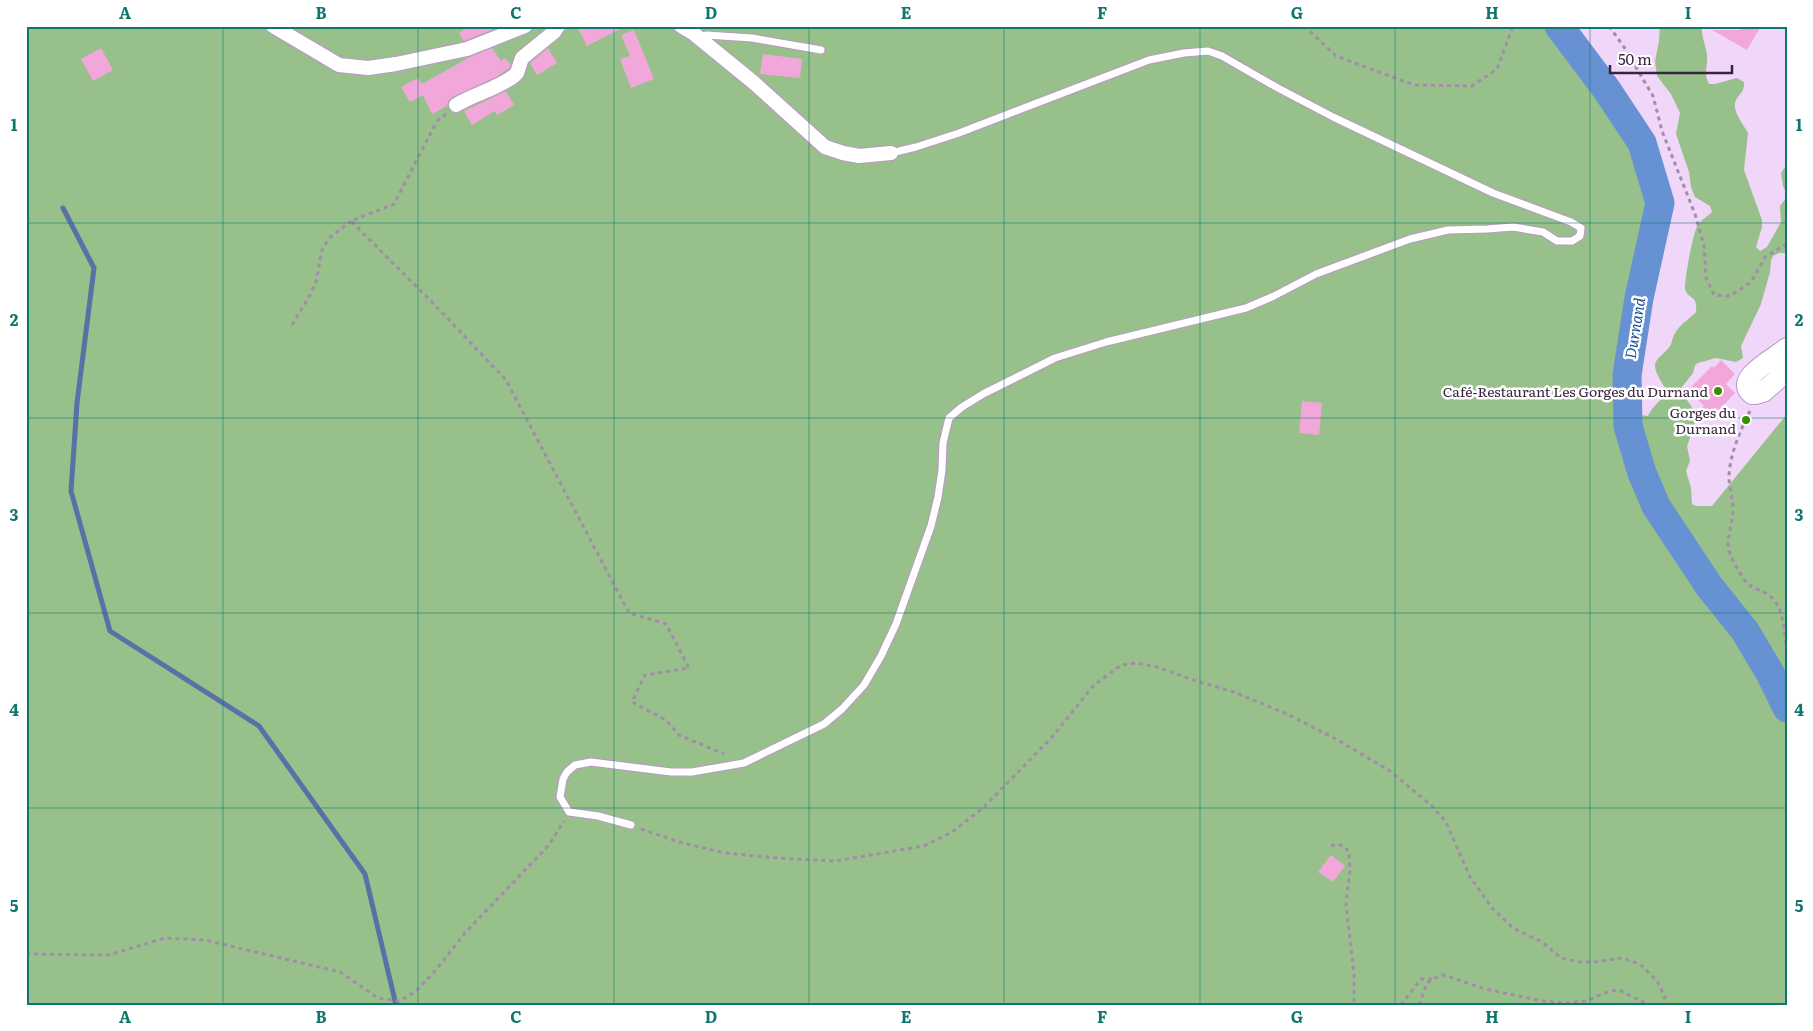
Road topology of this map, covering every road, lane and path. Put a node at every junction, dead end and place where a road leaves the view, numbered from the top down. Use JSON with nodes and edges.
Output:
{"nodes":[{"id":1,"x":274,"y":26,"type":"edge"},
{"id":2,"x":525,"y":26,"type":"edge"},
{"id":3,"x":558,"y":26,"type":"edge"},
{"id":4,"x":682,"y":26,"type":"edge"},
{"id":5,"x":1304,"y":26,"type":"edge"},
{"id":6,"x":1513,"y":26,"type":"edge"},
{"id":7,"x":1609,"y":26,"type":"edge"},
{"id":8,"x":700,"y":39,"type":"junction"},
{"id":9,"x":821,"y":50,"type":"dead end"},
{"id":10,"x":456,"y":105,"type":"joint"},
{"id":11,"x":891,"y":153,"type":"joint"},
{"id":12,"x":351,"y":221,"type":"junction"},
{"id":13,"x":1787,"y":244,"type":"edge"},
{"id":14,"x":292,"y":325,"type":"dead end"},
{"id":15,"x":1787,"y":348,"type":"edge"},
{"id":16,"x":1787,"y":370,"type":"edge"},
{"id":17,"x":1751,"y":409,"type":"dead end"},
{"id":18,"x":1787,"y":652,"type":"edge"},
{"id":19,"x":744,"y":763,"type":"junction"},
{"id":20,"x":569,"y":812,"type":"junction"},
{"id":21,"x":631,"y":825,"type":"joint"},
{"id":22,"x":1330,"y":846,"type":"dead end"},
{"id":23,"x":26,"y":954,"type":"edge"},
{"id":24,"x":1432,"y":979,"type":"junction"},
{"id":25,"x":1354,"y":1005,"type":"edge"},
{"id":26,"x":1400,"y":1005,"type":"edge"},
{"id":27,"x":1419,"y":1005,"type":"edge"},
{"id":28,"x":1648,"y":1005,"type":"edge"},
{"id":29,"x":1660,"y":1005,"type":"edge"}],
"edges":[{"from":1,"to":2,"type":"street"},
{"from":3,"to":10,"type":"street"},
{"from":4,"to":8,"type":"street"},
{"from":5,"to":6,"type":"path"},
{"from":7,"to":13,"type":"path"},
{"from":8,"to":9,"type":"lane"},
{"from":8,"to":11,"type":"street"},
{"from":10,"to":12,"type":"path"},
{"from":11,"to":19,"type":"lane"},
{"from":12,"to":14,"type":"path"},
{"from":12,"to":19,"type":"path"},
{"from":15,"to":16,"type":"street"},
{"from":17,"to":18,"type":"path"},
{"from":19,"to":20,"type":"lane"},
{"from":20,"to":21,"type":"lane"},
{"from":20,"to":23,"type":"path"},
{"from":21,"to":29,"type":"path"},
{"from":22,"to":25,"type":"path"},
{"from":24,"to":26,"type":"path"},
{"from":24,"to":27,"type":"path"},
{"from":24,"to":28,"type":"path"}]}
